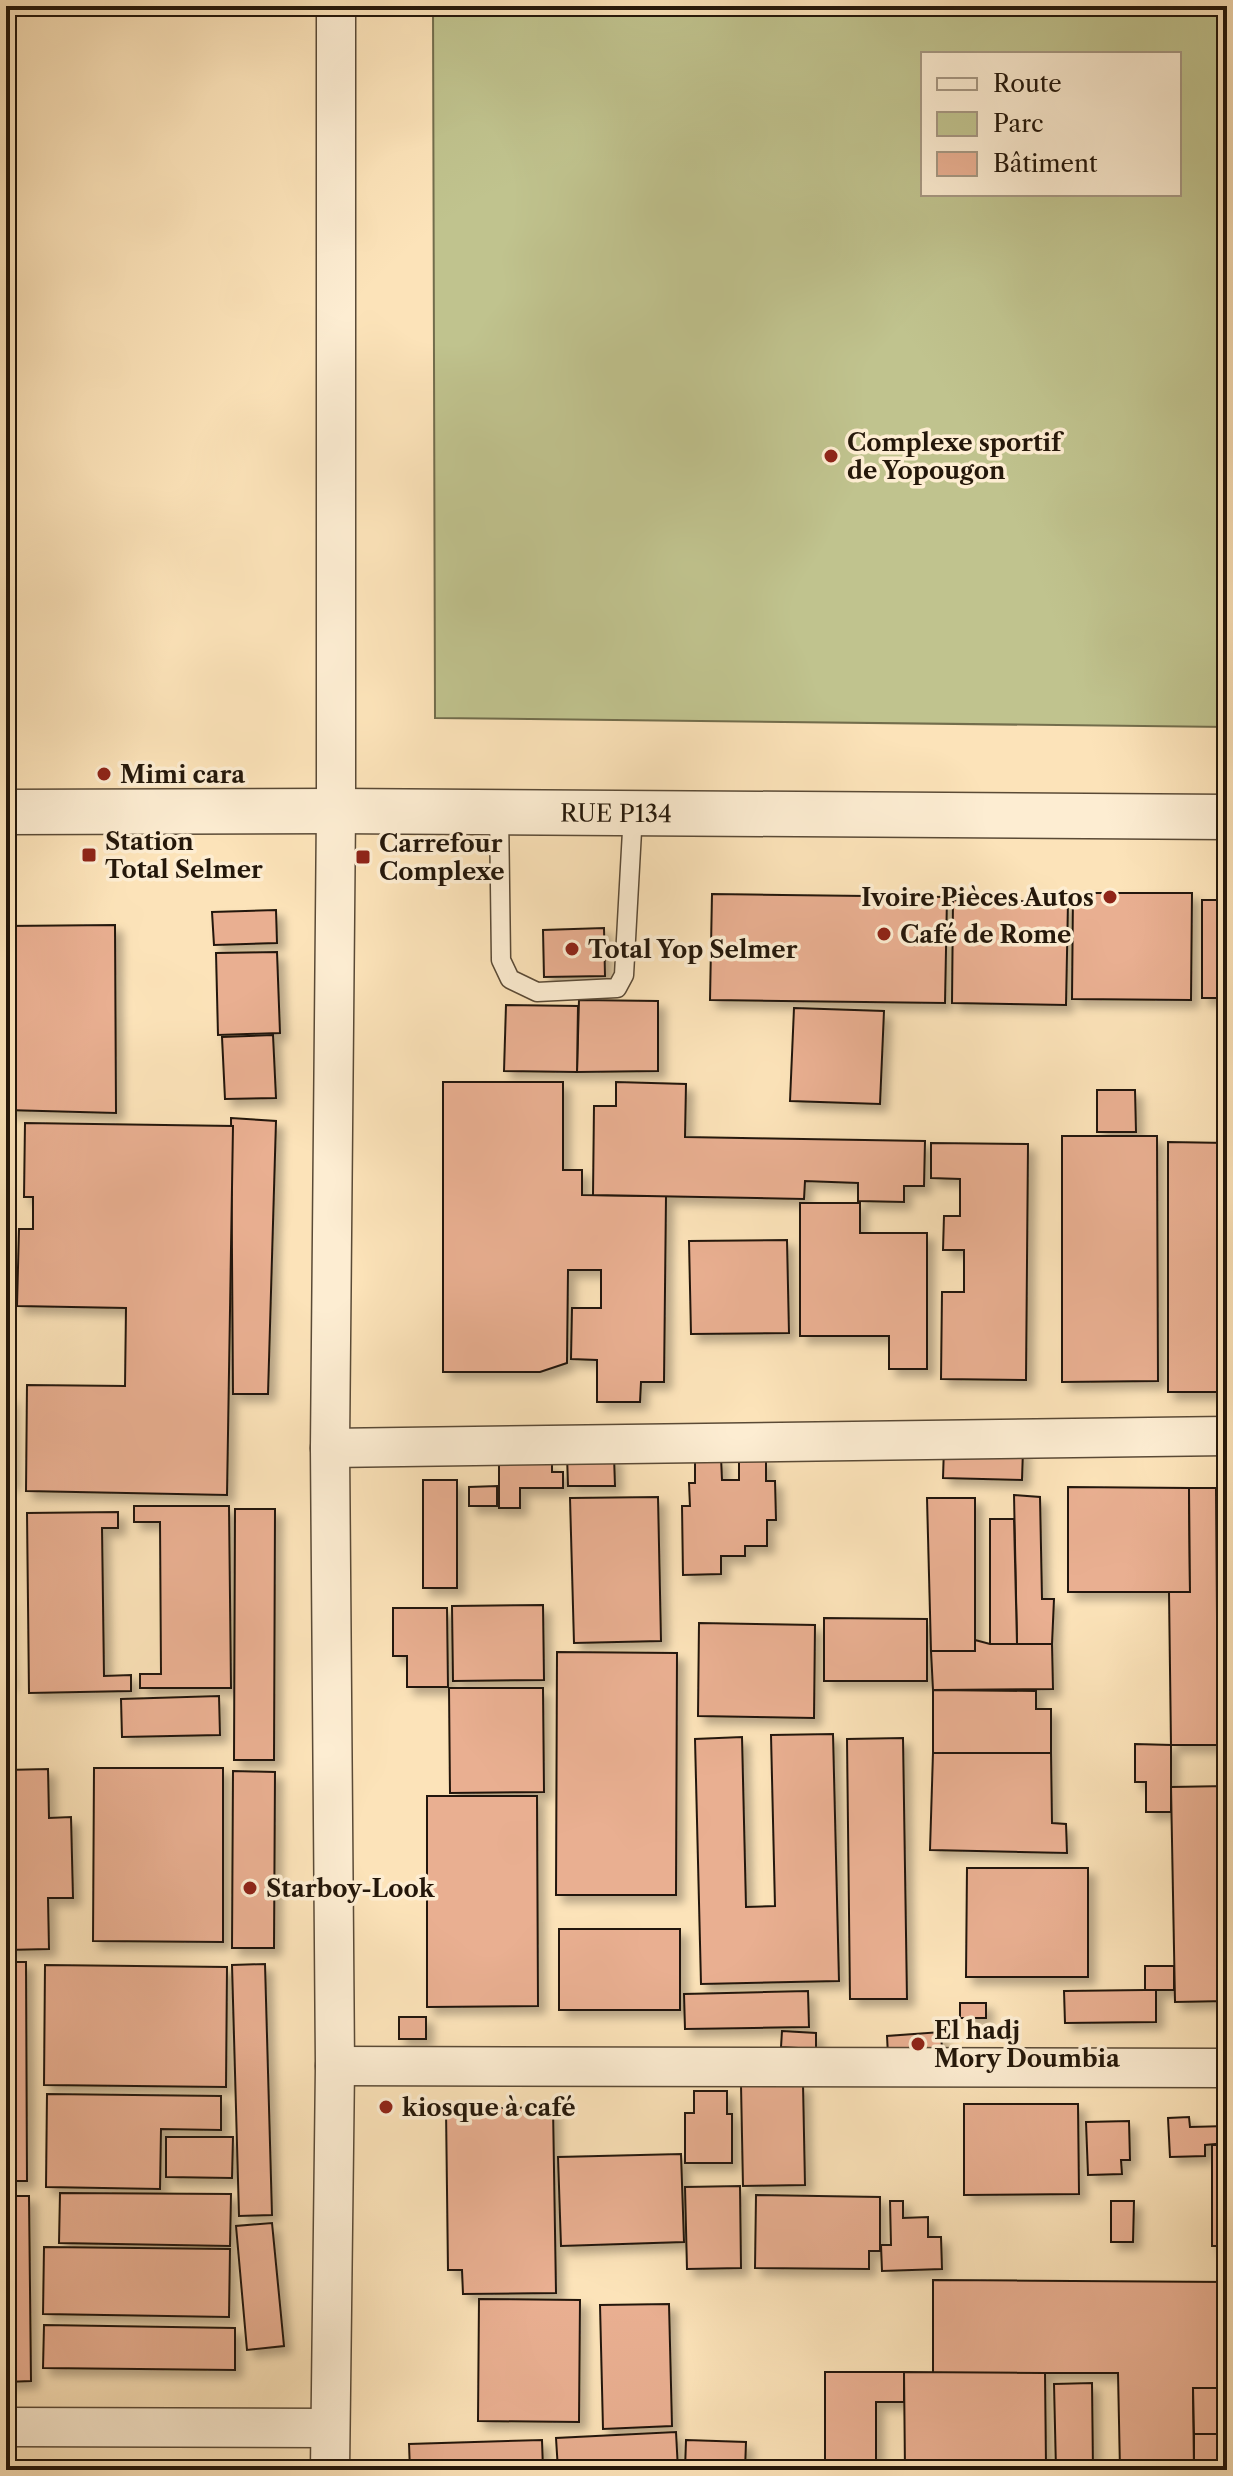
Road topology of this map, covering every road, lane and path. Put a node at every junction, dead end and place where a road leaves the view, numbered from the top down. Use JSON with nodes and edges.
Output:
{"nodes":[{"id":1,"x":336,"y":6,"type":"edge"},
{"id":2,"x":336,"y":811,"type":"junction"},
{"id":3,"x":499,"y":811,"type":"junction"},
{"id":4,"x":6,"y":812,"type":"edge"},
{"id":5,"x":633,"y":813,"type":"junction"},
{"id":6,"x":1227,"y":817,"type":"edge"},
{"id":7,"x":1227,"y":1436,"type":"edge"},
{"id":8,"x":330,"y":1448,"type":"junction"},
{"id":9,"x":335,"y":2066,"type":"junction"},
{"id":10,"x":1227,"y":2068,"type":"edge"},
{"id":11,"x":6,"y":2427,"type":"edge"},
{"id":12,"x":329,"y":2428,"type":"junction"},
{"id":13,"x":330,"y":2470,"type":"edge"}],
"edges":[{"from":1,"to":2,"type":"street"},
{"from":2,"to":3,"type":"street","name":"RUE P134"},
{"from":2,"to":4,"type":"street","name":"RUE P134"},
{"from":2,"to":8,"type":"street"},
{"from":3,"to":5,"type":"street","name":"RUE P134"},
{"from":3,"to":5,"type":"lane"},
{"from":5,"to":6,"type":"street","name":"RUE P134"},
{"from":7,"to":8,"type":"street"},
{"from":8,"to":9,"type":"street"},
{"from":9,"to":10,"type":"street"},
{"from":9,"to":12,"type":"street"},
{"from":11,"to":12,"type":"street"},
{"from":12,"to":13,"type":"street"}]}
